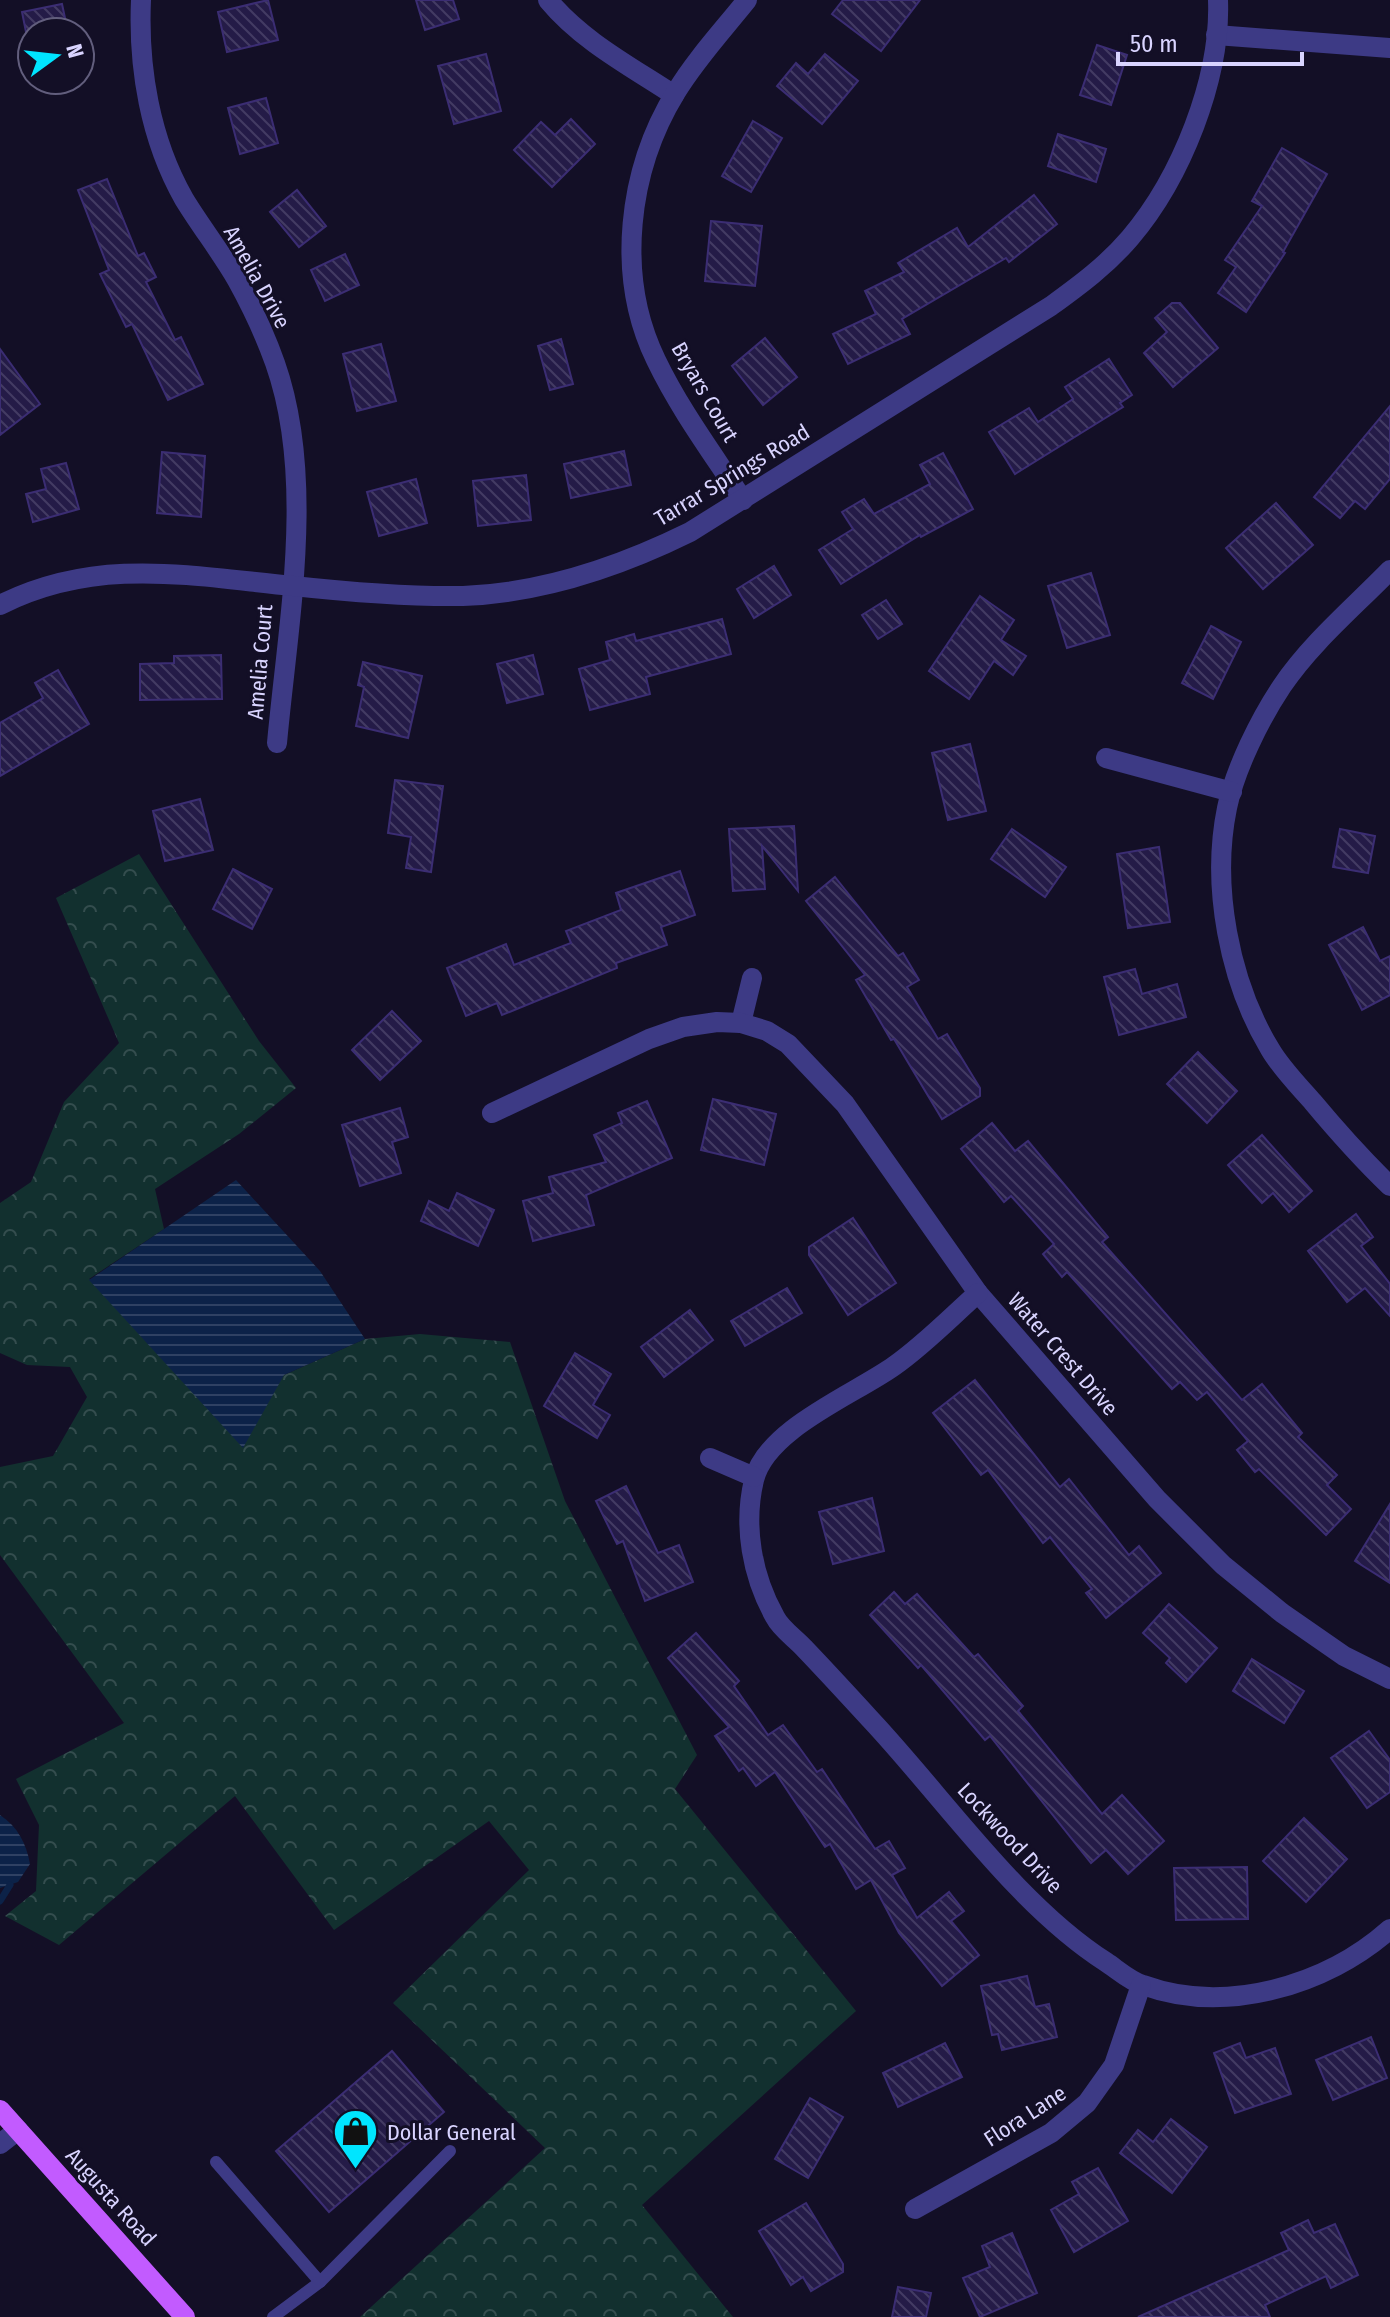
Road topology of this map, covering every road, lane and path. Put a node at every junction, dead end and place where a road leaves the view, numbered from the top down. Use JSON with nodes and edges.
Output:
{"nodes":[{"id":1,"x":141,"y":0,"type":"edge"},
{"id":2,"x":548,"y":0,"type":"edge"},
{"id":3,"x":747,"y":0,"type":"edge"},
{"id":4,"x":1218,"y":0,"type":"edge"},
{"id":5,"x":1216,"y":35,"type":"junction"},
{"id":6,"x":1390,"y":48,"type":"edge"},
{"id":7,"x":674,"y":95,"type":"junction"},
{"id":8,"x":743,"y":500,"type":"junction"},
{"id":9,"x":1390,"y":570,"type":"edge"},
{"id":10,"x":291,"y":586,"type":"junction"},
{"id":11,"x":3,"y":597,"type":"edge"},
{"id":12,"x":277,"y":743,"type":"dead end"},
{"id":13,"x":1106,"y":758,"type":"dead end"},
{"id":14,"x":1232,"y":792,"type":"junction"},
{"id":15,"x":752,"y":978,"type":"dead end"},
{"id":16,"x":741,"y":1023,"type":"junction"},
{"id":17,"x":492,"y":1113,"type":"dead end"},
{"id":18,"x":1390,"y":1186,"type":"edge"},
{"id":19,"x":978,"y":1293,"type":"junction"},
{"id":20,"x":710,"y":1458,"type":"dead end"},
{"id":21,"x":754,"y":1477,"type":"junction"},
{"id":22,"x":1390,"y":1679,"type":"edge"},
{"id":23,"x":1390,"y":1929,"type":"edge"},
{"id":24,"x":1141,"y":1985,"type":"junction"},
{"id":25,"x":0,"y":2110,"type":"edge"},
{"id":26,"x":18,"y":2130,"type":"junction"},
{"id":27,"x":0,"y":2144,"type":"edge"},
{"id":28,"x":450,"y":2151,"type":"dead end"},
{"id":29,"x":216,"y":2162,"type":"dead end"},
{"id":30,"x":915,"y":2209,"type":"dead end"},
{"id":31,"x":320,"y":2282,"type":"junction"},
{"id":32,"x":185,"y":2317,"type":"edge"},
{"id":33,"x":273,"y":2317,"type":"edge"}],
"edges":[{"from":1,"to":10,"type":"street","name":"Amelia Drive"},
{"from":2,"to":7,"type":"street"},
{"from":3,"to":7,"type":"street","name":"Bryars Court"},
{"from":4,"to":5,"type":"street","name":"Tarrar Springs Road"},
{"from":5,"to":6,"type":"street"},
{"from":5,"to":8,"type":"street","name":"Tarrar Springs Road"},
{"from":7,"to":8,"type":"street","name":"Bryars Court"},
{"from":8,"to":10,"type":"street","name":"Tarrar Springs Road"},
{"from":9,"to":14,"type":"street"},
{"from":10,"to":11,"type":"street","name":"Tarrar Springs Road"},
{"from":10,"to":12,"type":"street","name":"Amelia Court"},
{"from":13,"to":14,"type":"street"},
{"from":14,"to":18,"type":"street"},
{"from":15,"to":16,"type":"street"},
{"from":16,"to":17,"type":"street","name":"Water Crest Drive"},
{"from":16,"to":19,"type":"street","name":"Water Crest Drive"},
{"from":19,"to":21,"type":"street","name":"Lockwood Drive"},
{"from":19,"to":22,"type":"street","name":"Water Crest Drive"},
{"from":20,"to":21,"type":"street"},
{"from":21,"to":24,"type":"street","name":"Lockwood Drive"},
{"from":23,"to":24,"type":"street","name":"Lockwood Drive"},
{"from":24,"to":30,"type":"street","name":"Flora Lane"},
{"from":25,"to":26,"type":"main road","name":"Augusta Road"},
{"from":26,"to":27,"type":"street"},
{"from":26,"to":32,"type":"main road","name":"Augusta Road"},
{"from":28,"to":31,"type":"lane"},
{"from":29,"to":31,"type":"lane"},
{"from":31,"to":33,"type":"lane"}]}
